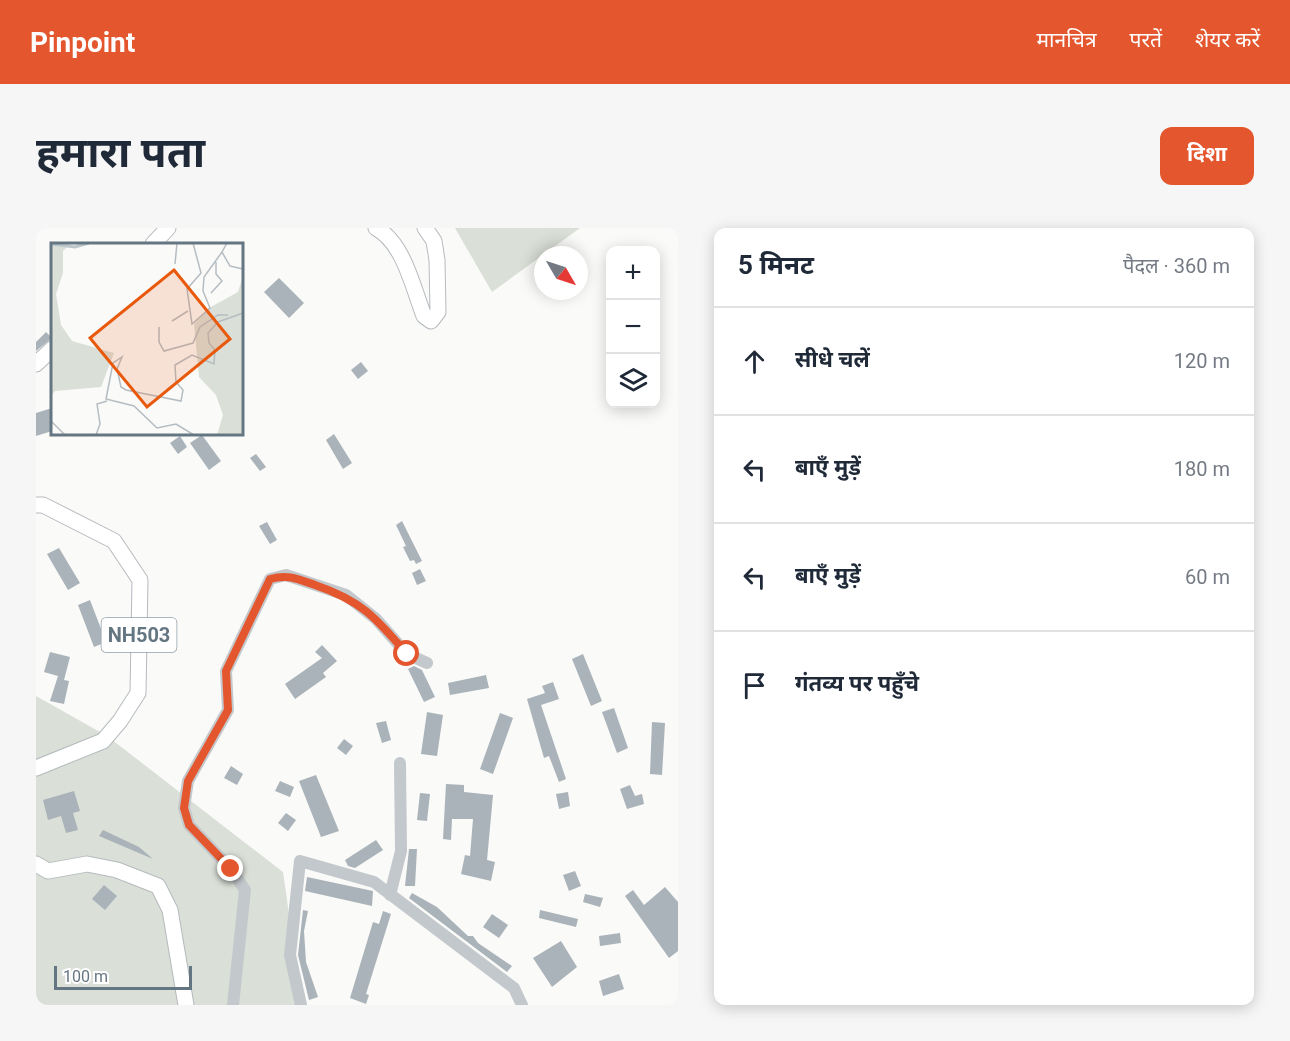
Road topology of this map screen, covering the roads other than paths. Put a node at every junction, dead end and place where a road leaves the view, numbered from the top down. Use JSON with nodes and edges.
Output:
{"nodes":[{"id":1,"x":168,"y":228,"type":"edge"},
{"id":2,"x":376,"y":228,"type":"edge"},
{"id":3,"x":425,"y":228,"type":"edge"},
{"id":4,"x":154,"y":243,"type":"edge"},
{"id":5,"x":51,"y":350,"type":"edge"},
{"id":6,"x":36,"y":364,"type":"edge"},
{"id":7,"x":36,"y":505,"type":"edge"},
{"id":8,"x":427,"y":663,"type":"dead end"},
{"id":9,"x":400,"y":763,"type":"dead end"},
{"id":10,"x":36,"y":768,"type":"edge"},
{"id":11,"x":36,"y":864,"type":"edge"},
{"id":12,"x":390,"y":895,"type":"junction"},
{"id":13,"x":186,"y":1005,"type":"edge"},
{"id":14,"x":233,"y":1005,"type":"edge"},
{"id":15,"x":301,"y":1005,"type":"edge"},
{"id":16,"x":522,"y":1005,"type":"edge"}],
"edges":[{"from":1,"to":4,"type":"main road"},
{"from":2,"to":3,"type":"main road"},
{"from":5,"to":6,"type":"main road"},
{"from":7,"to":10,"type":"main road","number":"NH503"},
{"from":8,"to":14,"type":"street"},
{"from":9,"to":12,"type":"street"},
{"from":11,"to":13,"type":"main road"},
{"from":12,"to":15,"type":"street"},
{"from":12,"to":16,"type":"street"}]}
